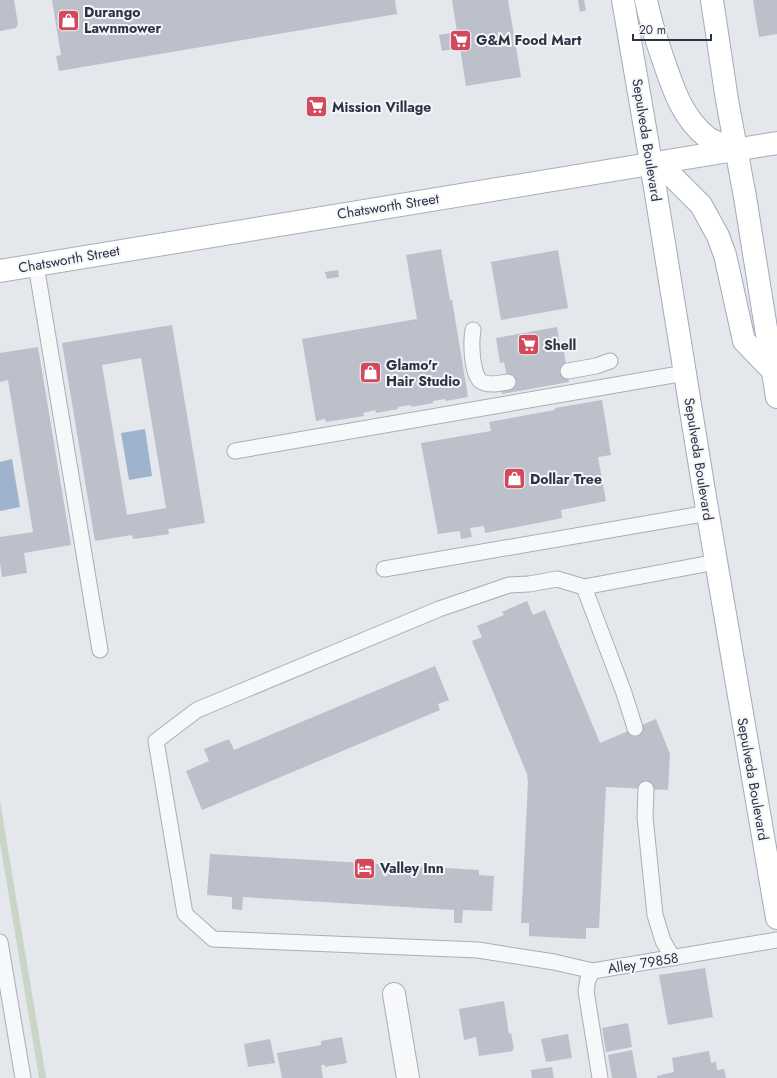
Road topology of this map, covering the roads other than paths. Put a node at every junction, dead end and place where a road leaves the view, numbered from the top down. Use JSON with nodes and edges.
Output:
{"nodes":[{"id":1,"x":623,"y":0,"type":"edge"},
{"id":2,"x":646,"y":0,"type":"edge"},
{"id":3,"x":712,"y":0,"type":"edge"},
{"id":4,"x":777,"y":143,"type":"edge"},
{"id":5,"x":736,"y":150,"type":"junction"},
{"id":6,"x":651,"y":163,"type":"junction"},
{"id":7,"x":36,"y":265,"type":"junction"},
{"id":8,"x":0,"y":271,"type":"edge"},
{"id":9,"x":473,"y":330,"type":"dead end"},
{"id":10,"x":610,"y":361,"type":"dead end"},
{"id":11,"x":568,"y":371,"type":"dead end"},
{"id":12,"x":773,"y":371,"type":"junction"},
{"id":13,"x":685,"y":373,"type":"junction"},
{"id":14,"x":508,"y":382,"type":"dead end"},
{"id":15,"x":777,"y":396,"type":"edge"},
{"id":16,"x":235,"y":451,"type":"dead end"},
{"id":17,"x":708,"y":513,"type":"junction"},
{"id":18,"x":716,"y":562,"type":"junction"},
{"id":19,"x":384,"y":569,"type":"dead end"},
{"id":20,"x":584,"y":586,"type":"junction"},
{"id":21,"x":100,"y":650,"type":"dead end"},
{"id":22,"x":634,"y":728,"type":"dead end"},
{"id":23,"x":646,"y":789,"type":"dead end"},
{"id":24,"x":777,"y":918,"type":"edge"},
{"id":25,"x":777,"y":940,"type":"edge"},
{"id":26,"x":0,"y":942,"type":"edge"},
{"id":27,"x":673,"y":958,"type":"junction"},
{"id":28,"x":593,"y":971,"type":"junction"},
{"id":29,"x":394,"y":994,"type":"dead end"},
{"id":30,"x":23,"y":1078,"type":"edge"},
{"id":31,"x":408,"y":1078,"type":"edge"},
{"id":32,"x":600,"y":1078,"type":"edge"}],
"edges":[{"from":1,"to":6,"type":"main road","name":"Sepulveda Boulevard"},
{"from":2,"to":5,"type":"main road"},
{"from":3,"to":5,"type":"main road"},
{"from":4,"to":5,"type":"main road","name":"Chatsworth Street"},
{"from":5,"to":6,"type":"main road","name":"Chatsworth Street"},
{"from":5,"to":12,"type":"main road"},
{"from":6,"to":7,"type":"main road","name":"Chatsworth Street"},
{"from":6,"to":12,"type":"main road"},
{"from":6,"to":13,"type":"main road","name":"Sepulveda Boulevard"},
{"from":7,"to":8,"type":"main road","name":"Chatsworth Street"},
{"from":7,"to":21,"type":"lane"},
{"from":9,"to":14,"type":"lane"},
{"from":10,"to":11,"type":"lane"},
{"from":12,"to":15,"type":"main road"},
{"from":13,"to":16,"type":"lane"},
{"from":13,"to":17,"type":"main road","name":"Sepulveda Boulevard"},
{"from":17,"to":18,"type":"main road","name":"Sepulveda Boulevard"},
{"from":17,"to":19,"type":"lane"},
{"from":18,"to":20,"type":"lane"},
{"from":18,"to":24,"type":"main road","name":"Sepulveda Boulevard"},
{"from":20,"to":22,"type":"lane"},
{"from":20,"to":28,"type":"lane"},
{"from":23,"to":27,"type":"lane"},
{"from":25,"to":27,"type":"lane","name":"Alley 79858"},
{"from":26,"to":30,"type":"lane"},
{"from":27,"to":28,"type":"lane","name":"Alley 79858"},
{"from":28,"to":32,"type":"lane","name":"Alley 79858"},
{"from":29,"to":31,"type":"street"}]}
